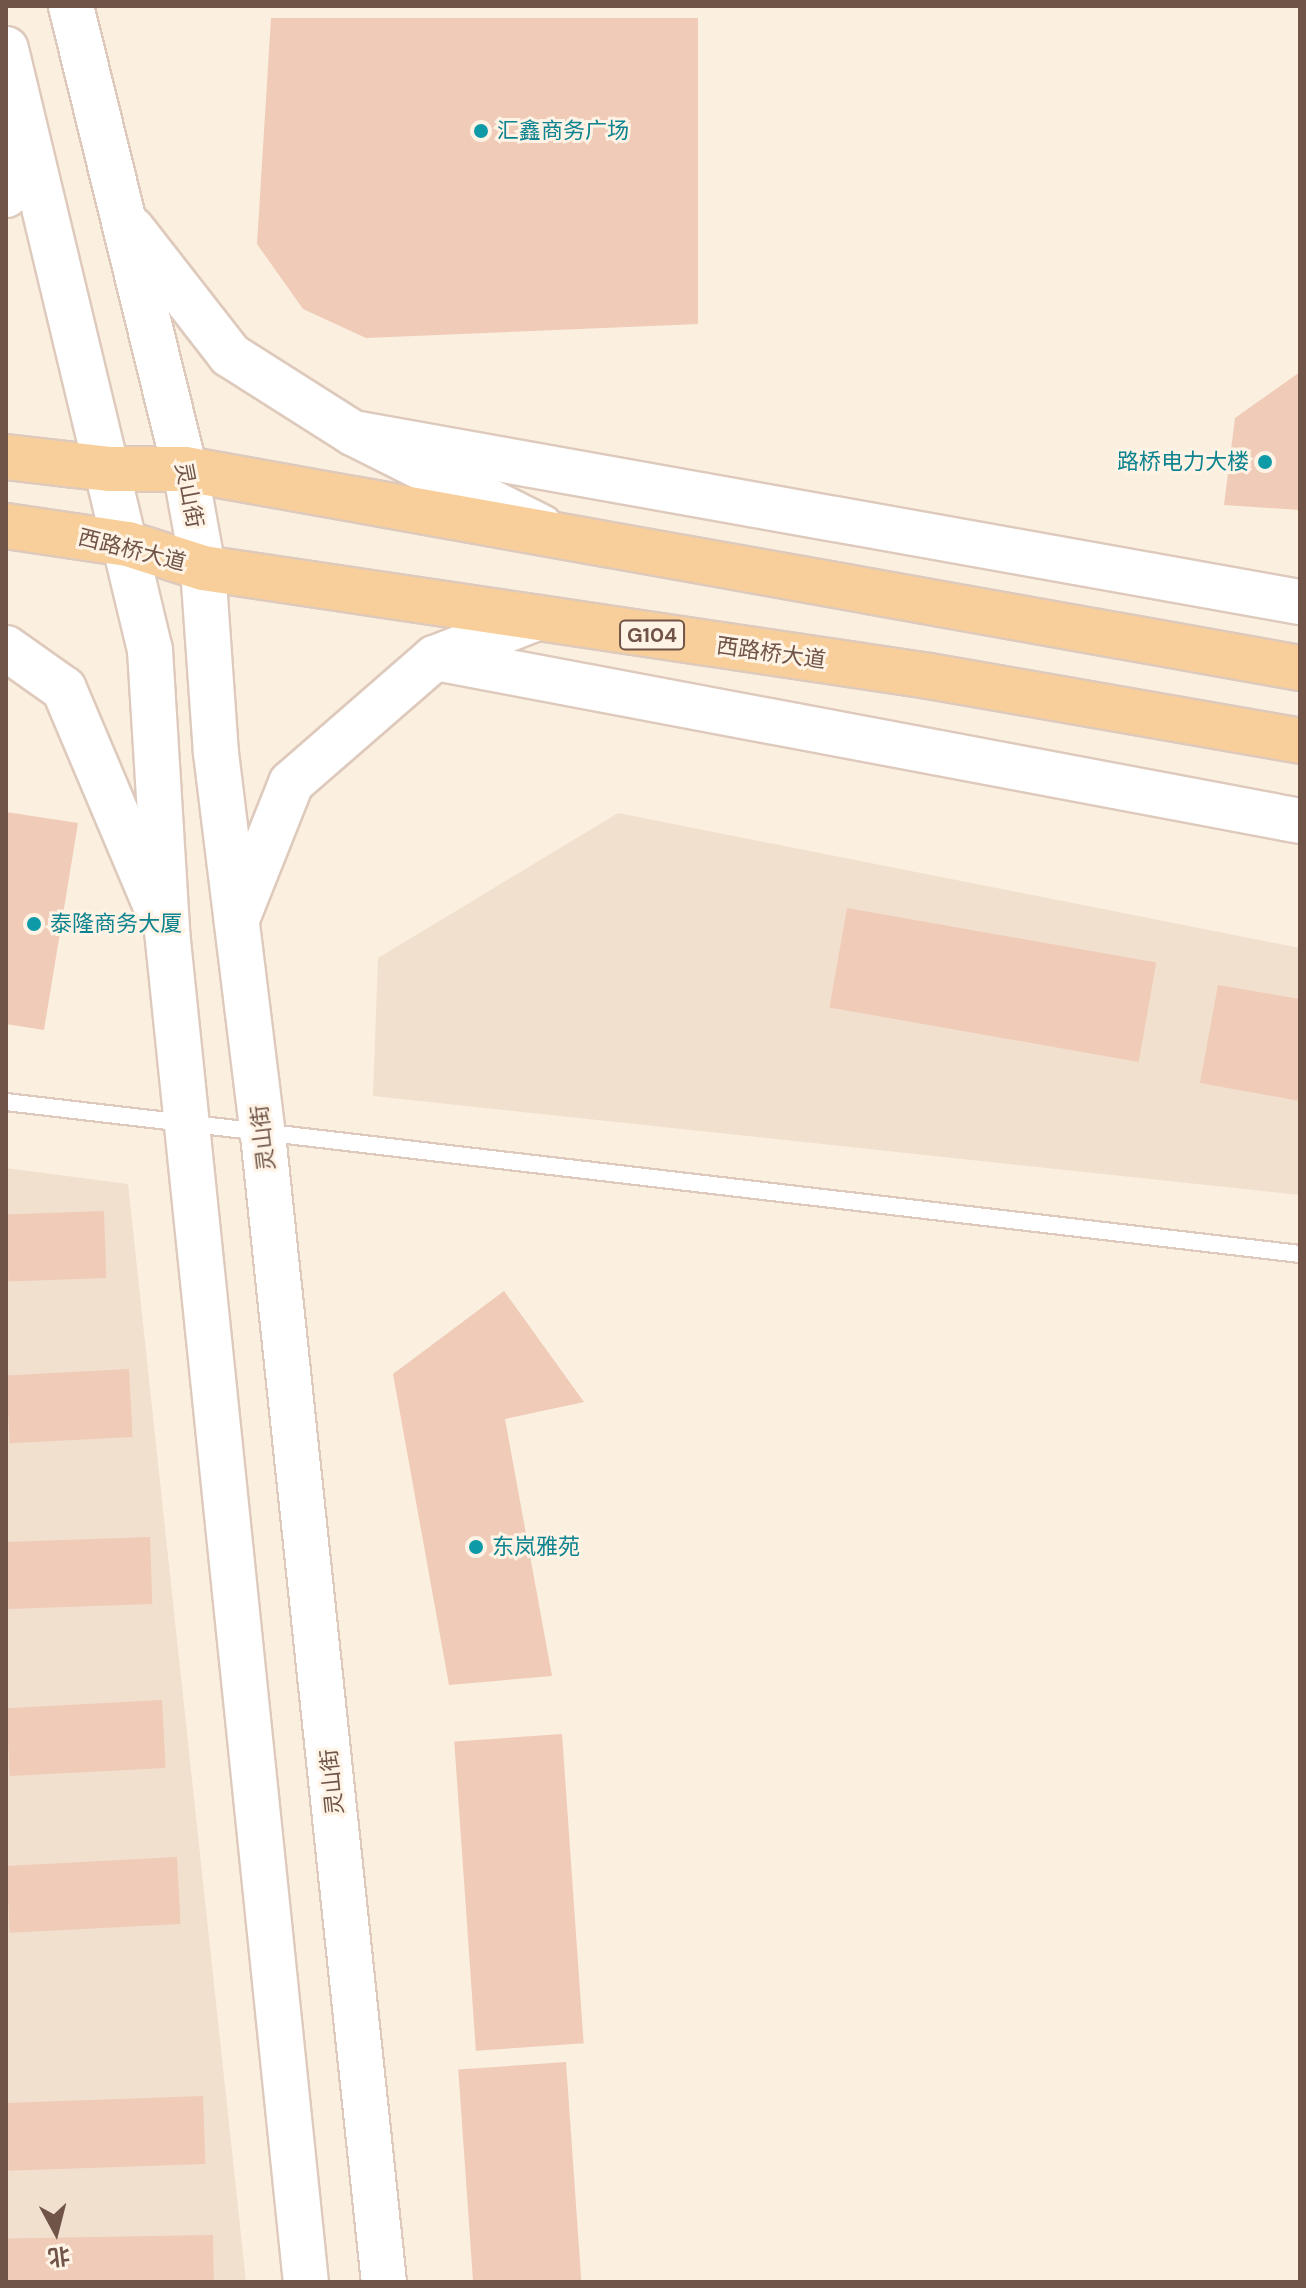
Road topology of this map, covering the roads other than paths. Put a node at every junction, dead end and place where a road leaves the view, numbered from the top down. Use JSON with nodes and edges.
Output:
{"nodes":[{"id":1,"x":71,"y":6,"type":"edge"},
{"id":2,"x":6,"y":49,"type":"edge"},
{"id":3,"x":22,"y":112,"type":"junction"},
{"id":4,"x":6,"y":195,"type":"edge"},
{"id":5,"x":121,"y":215,"type":"junction"},
{"id":6,"x":353,"y":433,"type":"junction"},
{"id":7,"x":6,"y":457,"type":"edge"},
{"id":8,"x":110,"y":469,"type":"junction"},
{"id":9,"x":185,"y":469,"type":"junction"},
{"id":10,"x":6,"y":526,"type":"edge"},
{"id":11,"x":547,"y":530,"type":"junction"},
{"id":12,"x":128,"y":544,"type":"junction"},
{"id":13,"x":203,"y":568,"type":"junction"},
{"id":14,"x":1300,"y":602,"type":"edge"},
{"id":15,"x":537,"y":618,"type":"junction"},
{"id":16,"x":6,"y":648,"type":"edge"},
{"id":17,"x":435,"y":658,"type":"junction"},
{"id":18,"x":1300,"y":668,"type":"edge"},
{"id":19,"x":1300,"y":741,"type":"edge"},
{"id":20,"x":1300,"y":821,"type":"edge"},
{"id":21,"x":236,"y":920,"type":"junction"},
{"id":22,"x":167,"y":931,"type":"junction"},
{"id":23,"x":6,"y":1102,"type":"edge"},
{"id":24,"x":188,"y":1122,"type":"junction"},
{"id":25,"x":263,"y":1135,"type":"junction"},
{"id":26,"x":1300,"y":1254,"type":"edge"},
{"id":27,"x":306,"y":2282,"type":"edge"},
{"id":28,"x":384,"y":2282,"type":"edge"}],
"edges":[{"from":1,"to":5,"type":"main road","name":"灵山街"},
{"from":2,"to":3,"type":"main road"},
{"from":3,"to":4,"type":"main road"},
{"from":3,"to":8,"type":"main road"},
{"from":5,"to":6,"type":"main road"},
{"from":5,"to":9,"type":"main road","name":"灵山街"},
{"from":6,"to":11,"type":"main road"},
{"from":6,"to":14,"type":"main road"},
{"from":7,"to":8,"type":"main road"},
{"from":8,"to":9,"type":"main road"},
{"from":8,"to":12,"type":"main road"},
{"from":9,"to":11,"type":"main road"},
{"from":9,"to":13,"type":"main road","name":"灵山街"},
{"from":10,"to":12,"type":"main road","name":"西路桥大道","number":"G104"},
{"from":11,"to":18,"type":"main road"},
{"from":12,"to":13,"type":"main road","name":"西路桥大道","number":"G104"},
{"from":12,"to":22,"type":"main road"},
{"from":13,"to":15,"type":"main road","name":"西路桥大道","number":"G104"},
{"from":13,"to":21,"type":"main road","name":"灵山街"},
{"from":15,"to":17,"type":"main road"},
{"from":15,"to":19,"type":"main road","name":"西路桥大道","number":"G104"},
{"from":16,"to":22,"type":"main road"},
{"from":17,"to":20,"type":"main road"},
{"from":17,"to":21,"type":"main road"},
{"from":21,"to":25,"type":"main road","name":"灵山街"},
{"from":22,"to":24,"type":"main road"},
{"from":23,"to":24,"type":"lane"},
{"from":24,"to":25,"type":"lane"},
{"from":24,"to":27,"type":"main road"},
{"from":25,"to":26,"type":"lane"},
{"from":25,"to":28,"type":"main road","name":"灵山街"}]}
